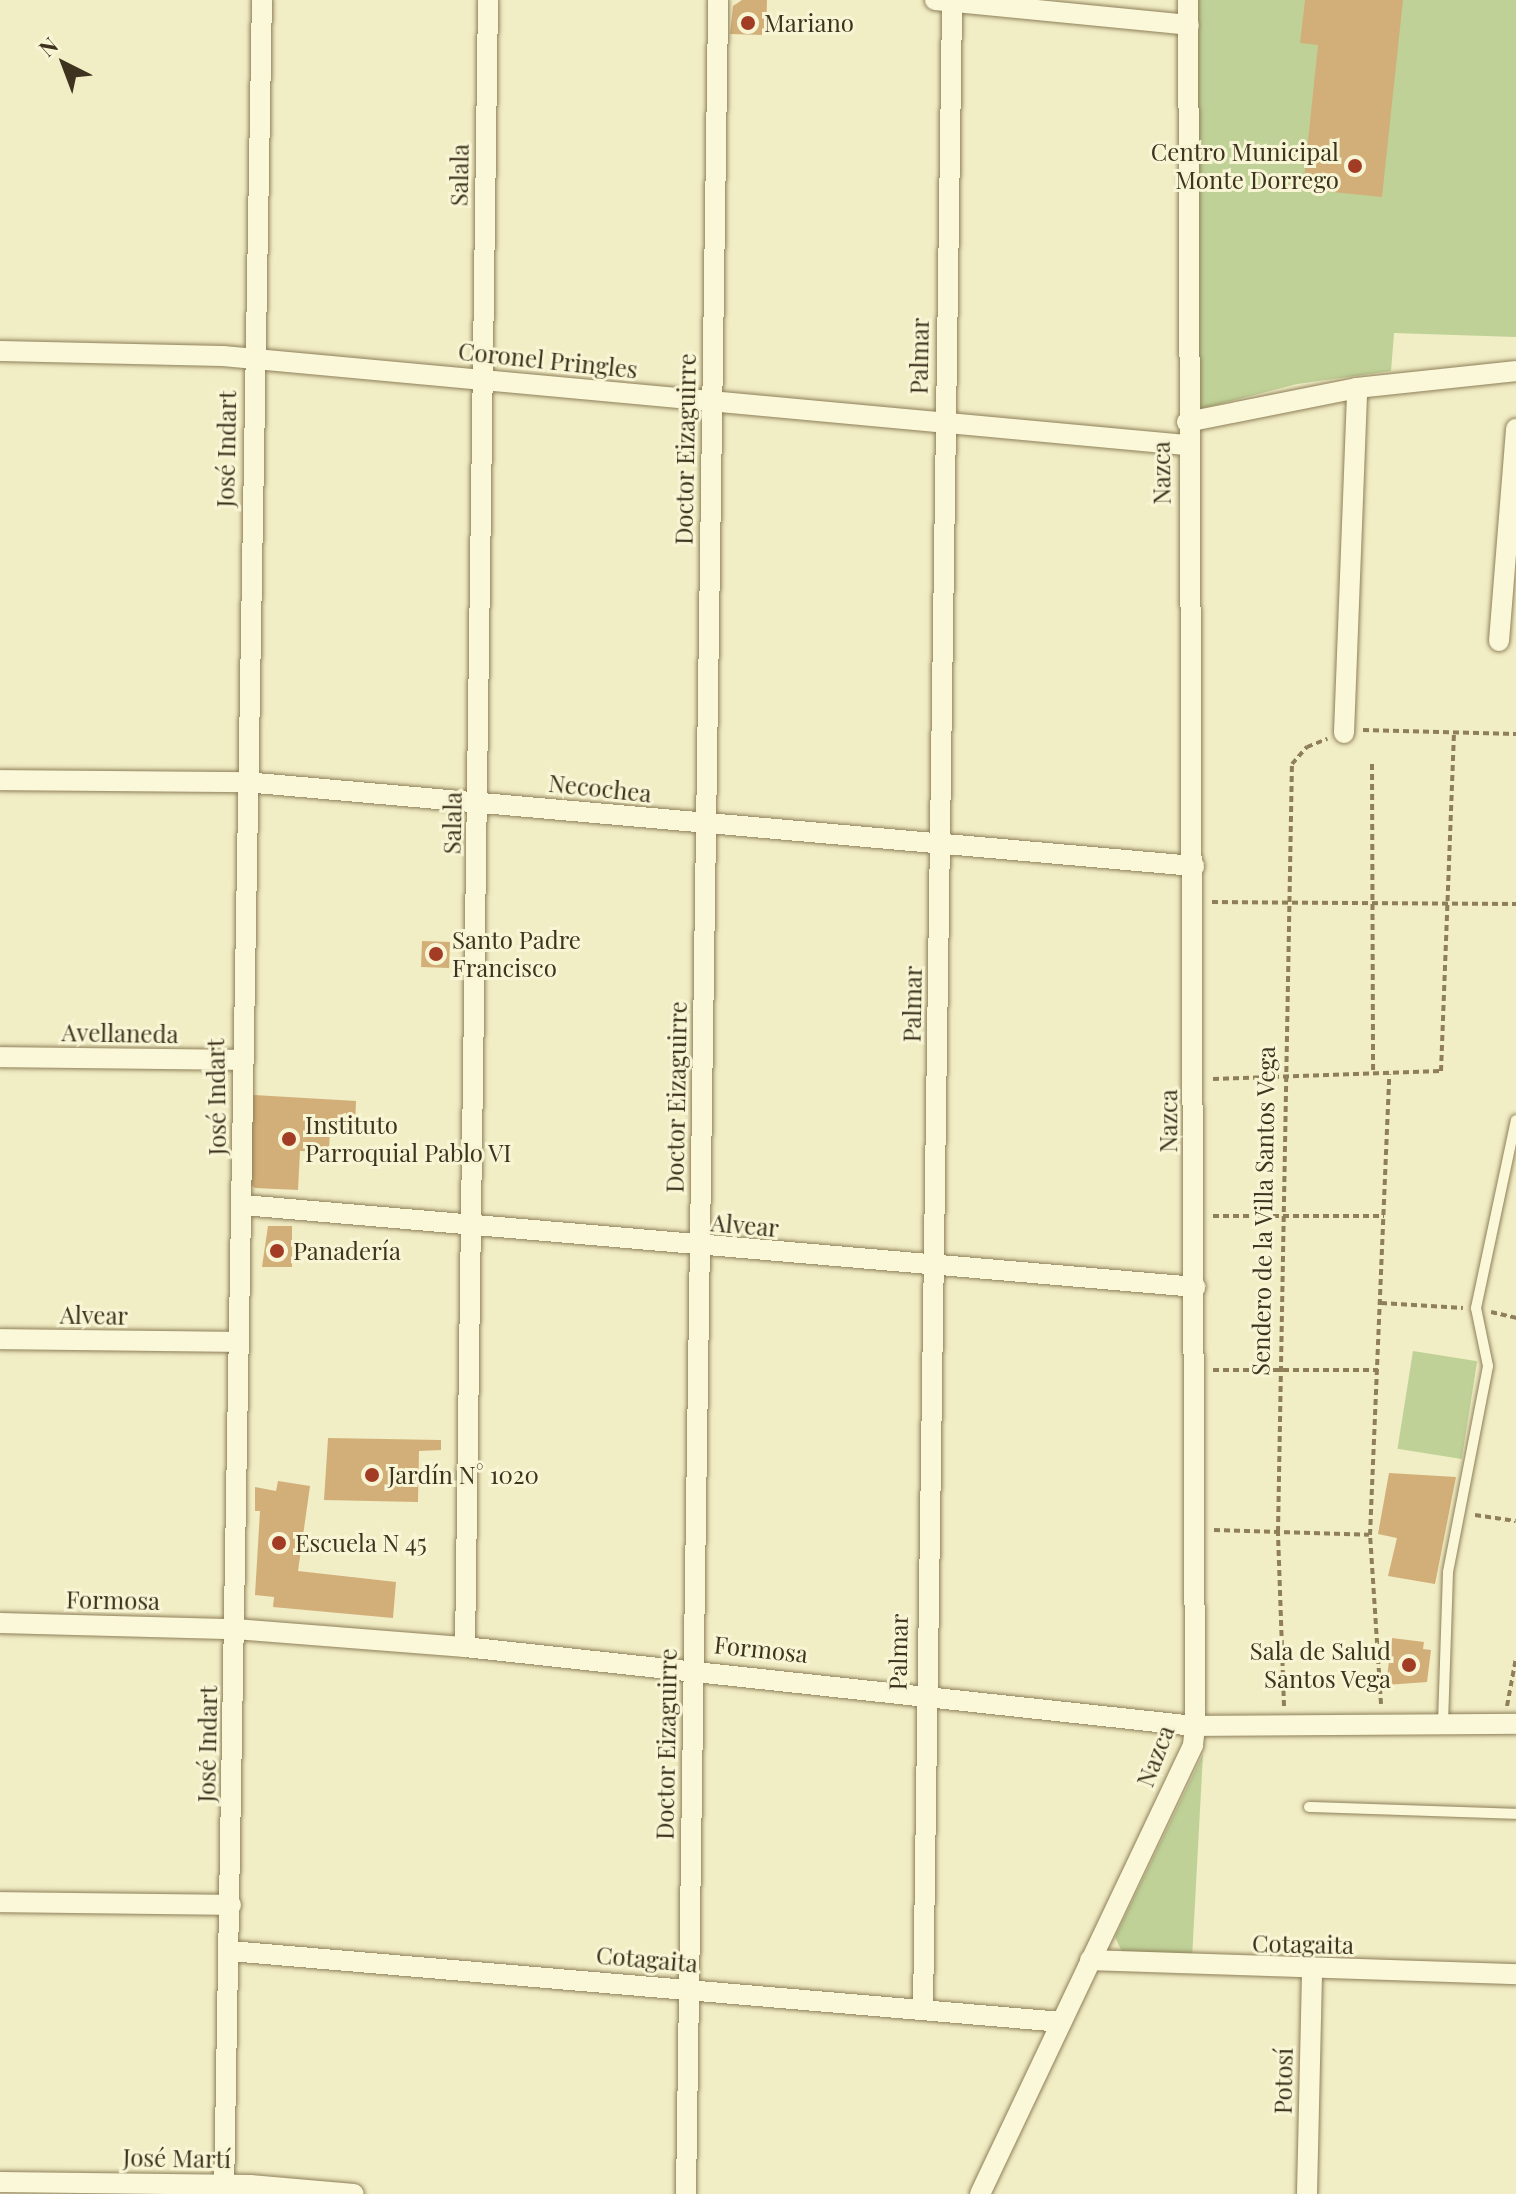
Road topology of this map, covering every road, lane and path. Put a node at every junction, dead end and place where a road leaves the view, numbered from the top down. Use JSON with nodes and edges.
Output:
{"nodes":[{"id":1,"x":262,"y":0,"type":"edge"},
{"id":2,"x":488,"y":0,"type":"edge"},
{"id":3,"x":718,"y":0,"type":"edge"},
{"id":4,"x":1188,"y":0,"type":"edge"},
{"id":5,"x":947,"y":1,"type":"edge"},
{"id":6,"x":1189,"y":25,"type":"junction"},
{"id":7,"x":0,"y":351,"type":"edge"},
{"id":8,"x":254,"y":359,"type":"junction"},
{"id":9,"x":1516,"y":371,"type":"edge"},
{"id":10,"x":482,"y":380,"type":"junction"},
{"id":11,"x":1357,"y":388,"type":"junction"},
{"id":12,"x":712,"y":403,"type":"junction"},
{"id":13,"x":1187,"y":422,"type":"junction"},
{"id":14,"x":944,"y":425,"type":"junction"},
{"id":15,"x":1516,"y":429,"type":"edge"},
{"id":16,"x":1186,"y":445,"type":"junction"},
{"id":17,"x":1499,"y":641,"type":"dead end"},
{"id":18,"x":1344,"y":733,"type":"junction"},
{"id":19,"x":1454,"y":733,"type":"dead end"},
{"id":20,"x":1516,"y":734,"type":"edge"},
{"id":21,"x":1372,"y":764,"type":"dead end"},
{"id":22,"x":0,"y":780,"type":"edge"},
{"id":23,"x":245,"y":782,"type":"junction"},
{"id":24,"x":478,"y":801,"type":"junction"},
{"id":25,"x":705,"y":825,"type":"junction"},
{"id":26,"x":941,"y":846,"type":"junction"},
{"id":27,"x":1194,"y":866,"type":"junction"},
{"id":28,"x":1194,"y":902,"type":"junction"},
{"id":29,"x":1289,"y":902,"type":"junction"},
{"id":30,"x":1372,"y":903,"type":"junction"},
{"id":31,"x":1444,"y":903,"type":"junction"},
{"id":32,"x":1516,"y":904,"type":"edge"},
{"id":33,"x":0,"y":1057,"type":"edge"},
{"id":34,"x":240,"y":1060,"type":"junction"},
{"id":35,"x":1373,"y":1074,"type":"junction"},
{"id":36,"x":1389,"y":1074,"type":"junction"},
{"id":37,"x":1286,"y":1077,"type":"junction"},
{"id":38,"x":1194,"y":1079,"type":"junction"},
{"id":39,"x":1516,"y":1120,"type":"edge"},
{"id":40,"x":243,"y":1205,"type":"junction"},
{"id":41,"x":1195,"y":1216,"type":"junction"},
{"id":42,"x":1284,"y":1216,"type":"junction"},
{"id":43,"x":1385,"y":1216,"type":"junction"},
{"id":44,"x":470,"y":1225,"type":"junction"},
{"id":45,"x":700,"y":1248,"type":"junction"},
{"id":46,"x":932,"y":1269,"type":"junction"},
{"id":47,"x":1195,"y":1287,"type":"junction"},
{"id":48,"x":1381,"y":1303,"type":"junction"},
{"id":49,"x":1476,"y":1308,"type":"junction"},
{"id":50,"x":1516,"y":1318,"type":"edge"},
{"id":51,"x":0,"y":1339,"type":"edge"},
{"id":52,"x":236,"y":1342,"type":"junction"},
{"id":53,"x":1195,"y":1370,"type":"junction"},
{"id":54,"x":1280,"y":1370,"type":"junction"},
{"id":55,"x":1378,"y":1370,"type":"junction"},
{"id":56,"x":1459,"y":1513,"type":"junction"},
{"id":57,"x":1516,"y":1521,"type":"edge"},
{"id":58,"x":1195,"y":1529,"type":"junction"},
{"id":59,"x":1278,"y":1532,"type":"junction"},
{"id":60,"x":1370,"y":1535,"type":"junction"},
{"id":61,"x":0,"y":1623,"type":"edge"},
{"id":62,"x":235,"y":1629,"type":"junction"},
{"id":63,"x":465,"y":1647,"type":"junction"},
{"id":64,"x":1516,"y":1658,"type":"edge"},
{"id":65,"x":693,"y":1668,"type":"junction"},
{"id":66,"x":924,"y":1692,"type":"junction"},
{"id":67,"x":1284,"y":1721,"type":"junction"},
{"id":68,"x":1382,"y":1723,"type":"junction"},
{"id":69,"x":1443,"y":1723,"type":"junction"},
{"id":70,"x":1510,"y":1724,"type":"edge"},
{"id":71,"x":1195,"y":1726,"type":"junction"},
{"id":72,"x":1309,"y":1807,"type":"dead end"},
{"id":73,"x":1516,"y":1814,"type":"edge"},
{"id":74,"x":0,"y":1902,"type":"edge"},
{"id":75,"x":231,"y":1905,"type":"junction"},
{"id":76,"x":230,"y":1951,"type":"junction"},
{"id":77,"x":1090,"y":1960,"type":"junction"},
{"id":78,"x":1312,"y":1970,"type":"junction"},
{"id":79,"x":1516,"y":1974,"type":"edge"},
{"id":80,"x":687,"y":1988,"type":"junction"},
{"id":81,"x":923,"y":2009,"type":"junction"},
{"id":82,"x":1061,"y":2022,"type":"junction"},
{"id":83,"x":0,"y":2182,"type":"edge"},
{"id":84,"x":224,"y":2190,"type":"edge"},
{"id":85,"x":354,"y":2194,"type":"edge"},
{"id":86,"x":686,"y":2194,"type":"edge"},
{"id":87,"x":980,"y":2194,"type":"edge"},
{"id":88,"x":1307,"y":2194,"type":"edge"}],
"edges":[{"from":1,"to":8,"type":"street","name":"José Indart"},
{"from":2,"to":10,"type":"street","name":"Salala"},
{"from":3,"to":12,"type":"street","name":"Doctor Eizaguirre"},
{"from":4,"to":6,"type":"street","name":"Nazca"},
{"from":5,"to":6,"type":"street"},
{"from":5,"to":14,"type":"street","name":"Palmar"},
{"from":6,"to":13,"type":"street","name":"Nazca"},
{"from":7,"to":8,"type":"street","name":"Coronel Pringles"},
{"from":8,"to":10,"type":"street","name":"Coronel Pringles"},
{"from":8,"to":23,"type":"street","name":"José Indart"},
{"from":9,"to":11,"type":"street"},
{"from":10,"to":12,"type":"street","name":"Coronel Pringles"},
{"from":10,"to":24,"type":"street","name":"Salala"},
{"from":11,"to":13,"type":"street"},
{"from":11,"to":18,"type":"street"},
{"from":12,"to":14,"type":"street","name":"Coronel Pringles"},
{"from":12,"to":25,"type":"street","name":"Doctor Eizaguirre"},
{"from":13,"to":16,"type":"street","name":"Nazca"},
{"from":14,"to":16,"type":"street","name":"Coronel Pringles"},
{"from":14,"to":26,"type":"street","name":"Palmar"},
{"from":15,"to":17,"type":"street"},
{"from":16,"to":27,"type":"street","name":"Nazca"},
{"from":18,"to":20,"type":"path"},
{"from":18,"to":29,"type":"path","name":"Sendero de la Villa Santos Vega"},
{"from":19,"to":31,"type":"path"},
{"from":21,"to":30,"type":"path"},
{"from":22,"to":23,"type":"street","name":"Necochea"},
{"from":23,"to":24,"type":"street","name":"Necochea"},
{"from":23,"to":34,"type":"street","name":"José Indart"},
{"from":24,"to":25,"type":"street","name":"Necochea"},
{"from":24,"to":44,"type":"street","name":"Salala"},
{"from":25,"to":26,"type":"street","name":"Necochea"},
{"from":25,"to":45,"type":"street","name":"Doctor Eizaguirre"},
{"from":26,"to":27,"type":"street","name":"Necochea"},
{"from":26,"to":46,"type":"street","name":"Palmar"},
{"from":27,"to":28,"type":"street","name":"Nazca"},
{"from":28,"to":29,"type":"path"},
{"from":28,"to":38,"type":"street","name":"Nazca"},
{"from":29,"to":30,"type":"path"},
{"from":29,"to":37,"type":"path","name":"Sendero de la Villa Santos Vega"},
{"from":30,"to":31,"type":"path"},
{"from":30,"to":35,"type":"path"},
{"from":31,"to":32,"type":"path"},
{"from":31,"to":36,"type":"path"},
{"from":33,"to":34,"type":"street","name":"Avellaneda"},
{"from":34,"to":40,"type":"street","name":"José Indart"},
{"from":35,"to":36,"type":"path"},
{"from":35,"to":37,"type":"path"},
{"from":36,"to":43,"type":"path"},
{"from":37,"to":38,"type":"path"},
{"from":37,"to":42,"type":"path","name":"Sendero de la Villa Santos Vega"},
{"from":38,"to":41,"type":"street","name":"Nazca"},
{"from":39,"to":49,"type":"lane"},
{"from":40,"to":44,"type":"street","name":"Alvear"},
{"from":40,"to":52,"type":"street","name":"José Indart"},
{"from":41,"to":42,"type":"path"},
{"from":41,"to":47,"type":"street","name":"Nazca"},
{"from":42,"to":43,"type":"path"},
{"from":42,"to":54,"type":"path","name":"Sendero de la Villa Santos Vega"},
{"from":43,"to":48,"type":"path"},
{"from":44,"to":45,"type":"street","name":"Alvear"},
{"from":44,"to":63,"type":"street","name":"Salala"},
{"from":45,"to":46,"type":"street","name":"Alvear"},
{"from":45,"to":65,"type":"street","name":"Doctor Eizaguirre"},
{"from":46,"to":47,"type":"street","name":"Alvear"},
{"from":46,"to":66,"type":"street","name":"Palmar"},
{"from":47,"to":53,"type":"street","name":"Nazca"},
{"from":48,"to":49,"type":"path"},
{"from":48,"to":55,"type":"path"},
{"from":49,"to":50,"type":"path"},
{"from":49,"to":56,"type":"lane"},
{"from":51,"to":52,"type":"street","name":"Alvear"},
{"from":52,"to":62,"type":"street","name":"José Indart"},
{"from":53,"to":54,"type":"path"},
{"from":53,"to":58,"type":"street","name":"Nazca"},
{"from":54,"to":55,"type":"path"},
{"from":54,"to":59,"type":"path","name":"Sendero de la Villa Santos Vega"},
{"from":55,"to":60,"type":"path"},
{"from":56,"to":57,"type":"path"},
{"from":56,"to":69,"type":"lane"},
{"from":58,"to":59,"type":"path"},
{"from":58,"to":71,"type":"street","name":"Nazca"},
{"from":59,"to":60,"type":"path"},
{"from":59,"to":67,"type":"path","name":"Sendero de la Villa Santos Vega"},
{"from":60,"to":68,"type":"path"},
{"from":61,"to":62,"type":"street","name":"Formosa"},
{"from":62,"to":63,"type":"street","name":"Formosa"},
{"from":62,"to":75,"type":"street","name":"José Indart"},
{"from":63,"to":65,"type":"street","name":"Formosa"},
{"from":64,"to":70,"type":"path"},
{"from":65,"to":66,"type":"street","name":"Formosa"},
{"from":65,"to":80,"type":"street","name":"Doctor Eizaguirre"},
{"from":66,"to":71,"type":"street","name":"Formosa"},
{"from":66,"to":81,"type":"street","name":"Palmar"},
{"from":67,"to":68,"type":"street","name":"Formosa"},
{"from":67,"to":71,"type":"street","name":"Formosa"},
{"from":68,"to":69,"type":"street","name":"Formosa"},
{"from":69,"to":70,"type":"street","name":"Formosa"},
{"from":71,"to":77,"type":"street","name":"Nazca"},
{"from":72,"to":73,"type":"lane"},
{"from":74,"to":75,"type":"street"},
{"from":75,"to":76,"type":"street","name":"José Indart"},
{"from":76,"to":80,"type":"street","name":"Cotagaita"},
{"from":76,"to":84,"type":"street","name":"José Indart"},
{"from":77,"to":78,"type":"street","name":"Cotagaita"},
{"from":77,"to":82,"type":"street","name":"Nazca"},
{"from":78,"to":79,"type":"street","name":"Cotagaita"},
{"from":78,"to":88,"type":"street","name":"Potosí"},
{"from":80,"to":81,"type":"street","name":"Cotagaita"},
{"from":80,"to":86,"type":"street","name":"Doctor Eizaguirre"},
{"from":81,"to":82,"type":"street","name":"Cotagaita"},
{"from":82,"to":87,"type":"street","name":"Nazca"},
{"from":83,"to":84,"type":"street","name":"José Martí"},
{"from":84,"to":85,"type":"street","name":"José Martí"}]}
